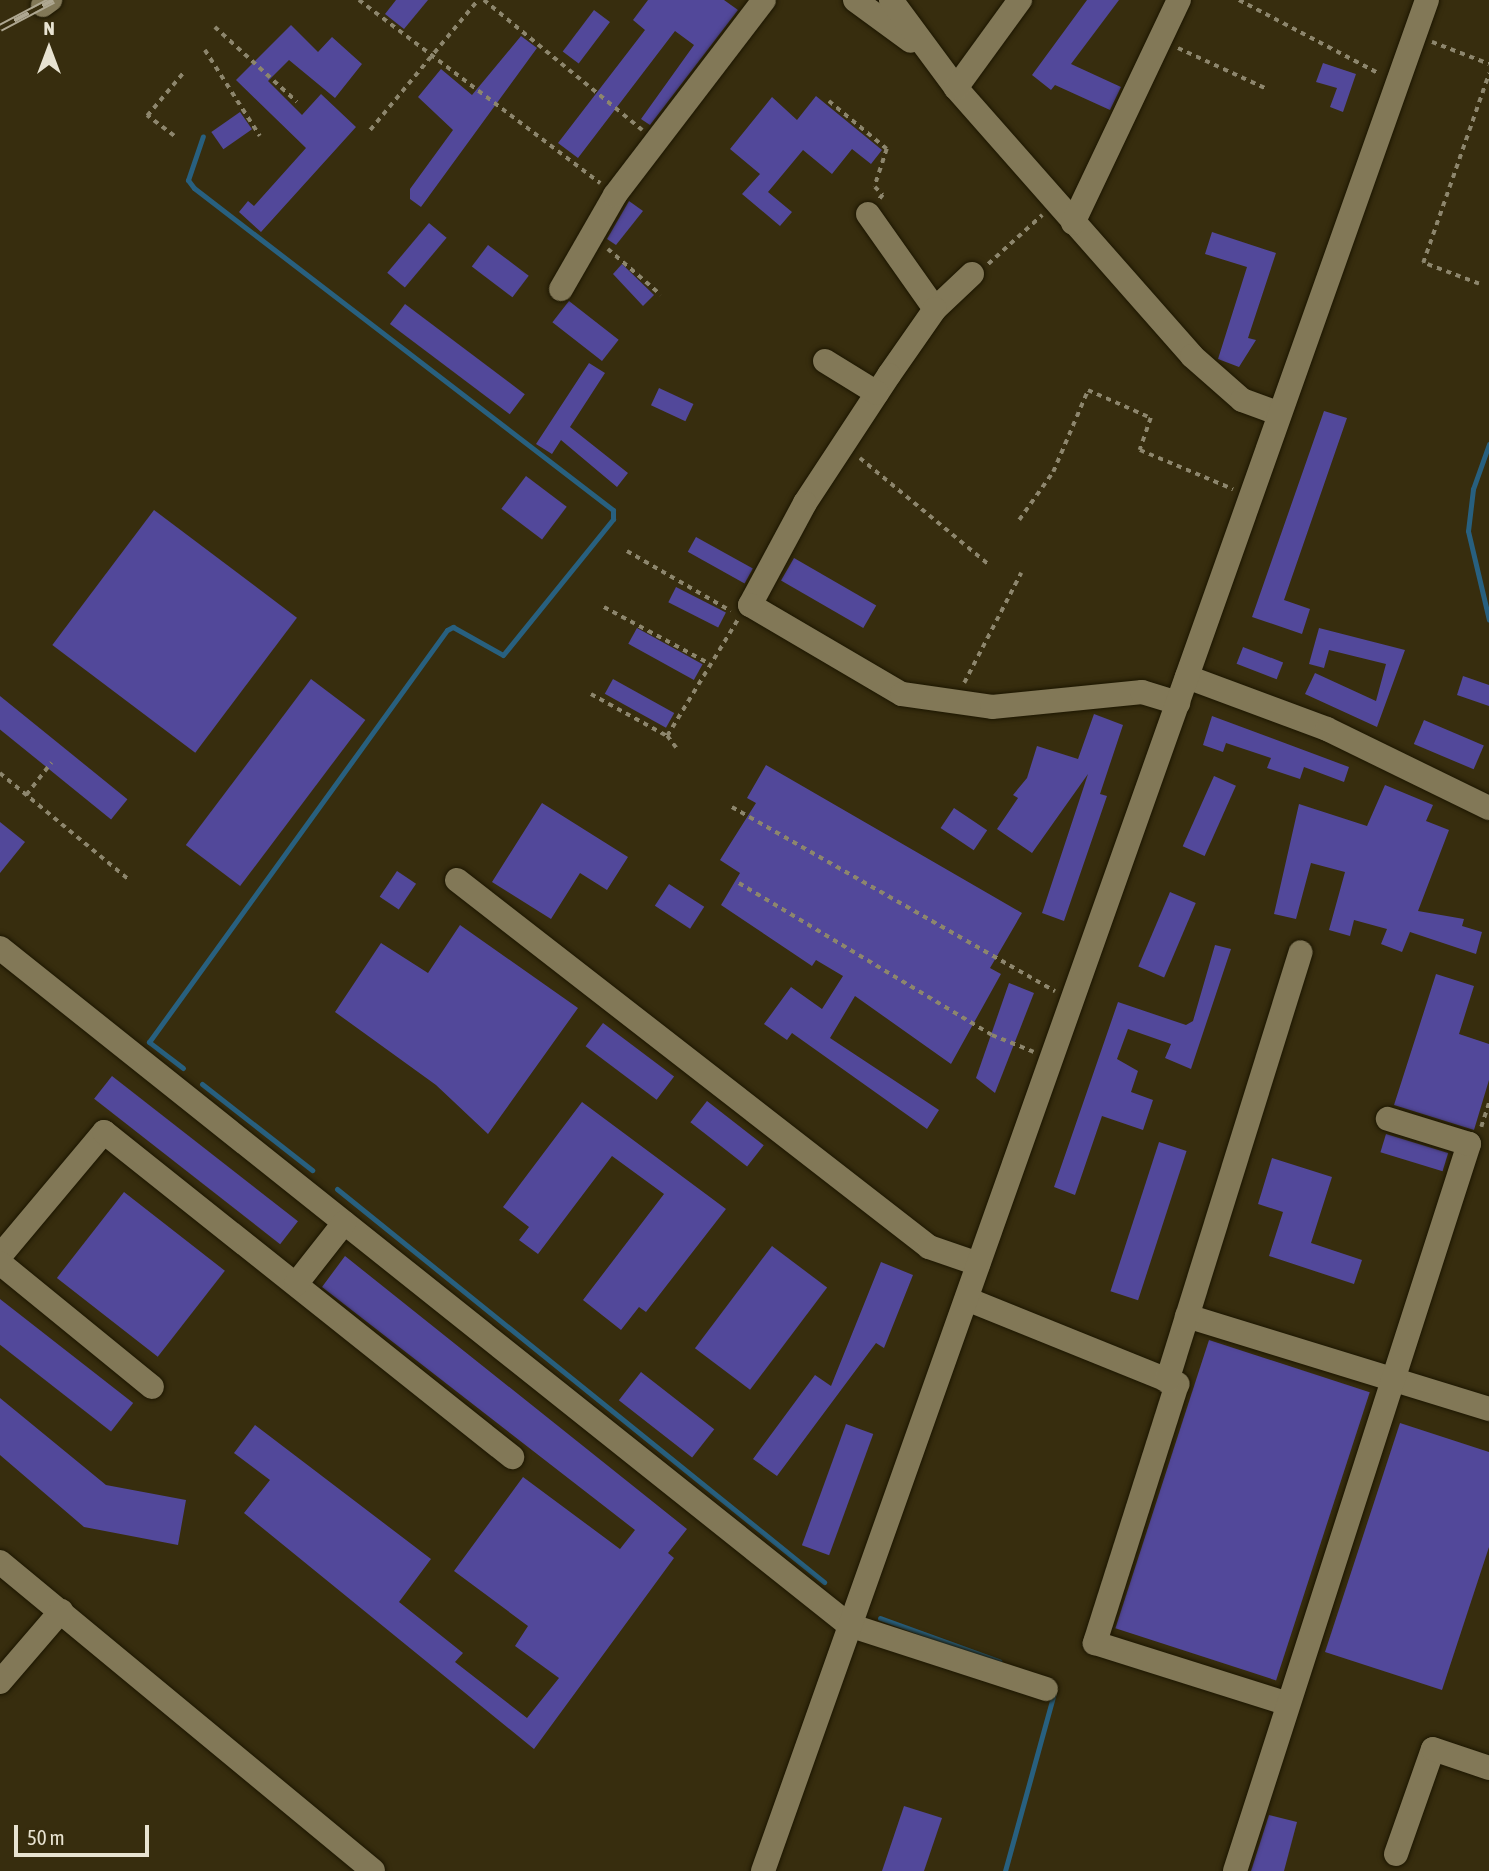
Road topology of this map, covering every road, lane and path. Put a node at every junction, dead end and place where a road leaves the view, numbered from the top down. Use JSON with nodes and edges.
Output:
{"nodes":[{"id":1,"x":359,"y":0,"type":"edge"},
{"id":2,"x":369,"y":0,"type":"edge"},
{"id":3,"x":478,"y":0,"type":"edge"},
{"id":4,"x":484,"y":0,"type":"edge"},
{"id":5,"x":764,"y":0,"type":"edge"},
{"id":6,"x":855,"y":0,"type":"edge"},
{"id":7,"x":891,"y":0,"type":"edge"},
{"id":8,"x":1020,"y":0,"type":"edge"},
{"id":9,"x":1179,"y":0,"type":"edge"},
{"id":10,"x":1239,"y":0,"type":"edge"},
{"id":11,"x":1427,"y":0,"type":"edge"},
{"id":12,"x":364,"y":4,"type":"junction"},
{"id":13,"x":215,"y":27,"type":"dead end"},
{"id":14,"x":1415,"y":36,"type":"junction"},
{"id":15,"x":1160,"y":40,"type":"junction"},
{"id":16,"x":205,"y":50,"type":"dead end"},
{"id":17,"x":927,"y":53,"type":"junction"},
{"id":18,"x":431,"y":55,"type":"junction"},
{"id":19,"x":1489,"y":64,"type":"edge"},
{"id":20,"x":184,"y":72,"type":"dead end"},
{"id":21,"x":1489,"y":73,"type":"edge"},
{"id":22,"x":1398,"y":83,"type":"junction"},
{"id":23,"x":956,"y":88,"type":"junction"},
{"id":24,"x":1265,"y":88,"type":"dead end"},
{"id":25,"x":829,"y":101,"type":"dead end"},
{"id":26,"x":297,"y":103,"type":"dead end"},
{"id":27,"x":369,"y":130,"type":"dead end"},
{"id":28,"x":174,"y":136,"type":"dead end"},
{"id":29,"x":260,"y":136,"type":"dead end"},
{"id":30,"x":655,"y":141,"type":"junction"},
{"id":31,"x":615,"y":195,"type":"junction"},
{"id":32,"x":1055,"y":204,"type":"junction"},
{"id":33,"x":868,"y":214,"type":"joint"},
{"id":34,"x":1073,"y":223,"type":"junction"},
{"id":35,"x":588,"y":241,"type":"junction"},
{"id":36,"x":972,"y":274,"type":"joint"},
{"id":37,"x":1479,"y":284,"type":"dead end"},
{"id":38,"x":561,"y":289,"type":"dead end"},
{"id":39,"x":661,"y":295,"type":"dead end"},
{"id":40,"x":935,"y":309,"type":"junction"},
{"id":41,"x":825,"y":361,"type":"dead end"},
{"id":42,"x":877,"y":393,"type":"junction"},
{"id":43,"x":1280,"y":414,"type":"junction"},
{"id":44,"x":844,"y":445,"type":"junction"},
{"id":45,"x":1251,"y":496,"type":"junction"},
{"id":46,"x":1019,"y":520,"type":"dead end"},
{"id":47,"x":627,"y":551,"type":"dead end"},
{"id":48,"x":988,"y":564,"type":"dead end"},
{"id":49,"x":1021,"y":573,"type":"dead end"},
{"id":50,"x":604,"y":607,"type":"dead end"},
{"id":51,"x":745,"y":610,"type":"junction"},
{"id":52,"x":710,"y":664,"type":"junction"},
{"id":53,"x":1187,"y":677,"type":"junction"},
{"id":54,"x":591,"y":694,"type":"dead end"},
{"id":55,"x":954,"y":703,"type":"junction"},
{"id":56,"x":1178,"y":703,"type":"junction"},
{"id":57,"x":667,"y":736,"type":"junction"},
{"id":58,"x":676,"y":748,"type":"dead end"},
{"id":59,"x":51,"y":763,"type":"dead end"},
{"id":60,"x":0,"y":773,"type":"edge"},
{"id":61,"x":26,"y":795,"type":"junction"},
{"id":62,"x":732,"y":807,"type":"dead end"},
{"id":63,"x":1489,"y":808,"type":"edge"},
{"id":64,"x":128,"y":879,"type":"dead end"},
{"id":65,"x":457,"y":880,"type":"dead end"},
{"id":66,"x":739,"y":883,"type":"dead end"},
{"id":67,"x":0,"y":948,"type":"edge"},
{"id":68,"x":1301,"y":952,"type":"dead end"},
{"id":69,"x":1073,"y":999,"type":"junction"},
{"id":70,"x":1052,"y":1059,"type":"junction"},
{"id":71,"x":1388,"y":1119,"type":"dead end"},
{"id":72,"x":344,"y":1223,"type":"junction"},
{"id":73,"x":0,"y":1256,"type":"edge"},
{"id":74,"x":0,"y":1263,"type":"edge"},
{"id":75,"x":978,"y":1265,"type":"junction"},
{"id":76,"x":296,"y":1284,"type":"junction"},
{"id":77,"x":967,"y":1299,"type":"junction"},
{"id":78,"x":1187,"y":1316,"type":"junction"},
{"id":79,"x":1167,"y":1381,"type":"junction"},
{"id":80,"x":1397,"y":1381,"type":"junction"},
{"id":81,"x":152,"y":1387,"type":"dead end"},
{"id":82,"x":1489,"y":1409,"type":"edge"},
{"id":83,"x":512,"y":1457,"type":"dead end"},
{"id":84,"x":0,"y":1562,"type":"edge"},
{"id":85,"x":61,"y":1611,"type":"junction"},
{"id":86,"x":849,"y":1625,"type":"junction"},
{"id":87,"x":0,"y":1682,"type":"edge"},
{"id":88,"x":1046,"y":1689,"type":"dead end"},
{"id":89,"x":1289,"y":1704,"type":"junction"},
{"id":90,"x":1489,"y":1768,"type":"edge"},
{"id":91,"x":1396,"y":1854,"type":"dead end"},
{"id":92,"x":373,"y":1871,"type":"edge"},
{"id":93,"x":763,"y":1871,"type":"edge"},
{"id":94,"x":1235,"y":1871,"type":"edge"}],
"edges":[{"from":1,"to":12,"type":"path"},
{"from":2,"to":12,"type":"path"},
{"from":3,"to":18,"type":"path"},
{"from":4,"to":30,"type":"path"},
{"from":5,"to":30,"type":"street"},
{"from":6,"to":17,"type":"street"},
{"from":7,"to":17,"type":"street"},
{"from":8,"to":23,"type":"street"},
{"from":9,"to":15,"type":"street"},
{"from":10,"to":22,"type":"path"},
{"from":11,"to":14,"type":"street"},
{"from":12,"to":18,"type":"path"},
{"from":13,"to":26,"type":"path"},
{"from":14,"to":19,"type":"path"},
{"from":14,"to":22,"type":"street"},
{"from":15,"to":24,"type":"path"},
{"from":15,"to":34,"type":"street"},
{"from":16,"to":29,"type":"path"},
{"from":17,"to":23,"type":"street"},
{"from":18,"to":27,"type":"path"},
{"from":18,"to":31,"type":"path"},
{"from":20,"to":28,"type":"path"},
{"from":21,"to":37,"type":"path"},
{"from":22,"to":43,"type":"street"},
{"from":23,"to":32,"type":"street"},
{"from":25,"to":33,"type":"path"},
{"from":30,"to":31,"type":"street"},
{"from":31,"to":35,"type":"street"},
{"from":32,"to":34,"type":"street"},
{"from":32,"to":36,"type":"path"},
{"from":33,"to":40,"type":"street"},
{"from":34,"to":43,"type":"street"},
{"from":35,"to":38,"type":"street"},
{"from":35,"to":39,"type":"path"},
{"from":36,"to":40,"type":"street"},
{"from":40,"to":42,"type":"street"},
{"from":41,"to":42,"type":"street"},
{"from":42,"to":44,"type":"street"},
{"from":43,"to":45,"type":"street"},
{"from":44,"to":48,"type":"path"},
{"from":44,"to":51,"type":"street"},
{"from":45,"to":46,"type":"path"},
{"from":45,"to":53,"type":"street"},
{"from":47,"to":51,"type":"path"},
{"from":49,"to":55,"type":"path"},
{"from":50,"to":52,"type":"path"},
{"from":51,"to":52,"type":"path"},
{"from":51,"to":55,"type":"street"},
{"from":52,"to":57,"type":"path"},
{"from":53,"to":56,"type":"street"},
{"from":53,"to":63,"type":"street"},
{"from":54,"to":57,"type":"path"},
{"from":55,"to":56,"type":"street"},
{"from":56,"to":69,"type":"street"},
{"from":57,"to":58,"type":"path"},
{"from":59,"to":61,"type":"path"},
{"from":60,"to":61,"type":"path"},
{"from":61,"to":64,"type":"path"},
{"from":62,"to":69,"type":"path"},
{"from":65,"to":75,"type":"street"},
{"from":66,"to":70,"type":"path"},
{"from":67,"to":72,"type":"street"},
{"from":68,"to":78,"type":"street"},
{"from":69,"to":70,"type":"street"},
{"from":70,"to":75,"type":"street"},
{"from":71,"to":80,"type":"street"},
{"from":72,"to":76,"type":"street"},
{"from":72,"to":86,"type":"street"},
{"from":73,"to":76,"type":"street"},
{"from":74,"to":81,"type":"street"},
{"from":75,"to":77,"type":"street"},
{"from":76,"to":83,"type":"street"},
{"from":77,"to":79,"type":"street"},
{"from":77,"to":86,"type":"street"},
{"from":78,"to":79,"type":"street"},
{"from":78,"to":80,"type":"street"},
{"from":79,"to":89,"type":"street"},
{"from":80,"to":82,"type":"street"},
{"from":80,"to":89,"type":"street"},
{"from":84,"to":85,"type":"street"},
{"from":85,"to":87,"type":"street"},
{"from":85,"to":92,"type":"street"},
{"from":86,"to":88,"type":"street"},
{"from":86,"to":93,"type":"street"},
{"from":89,"to":94,"type":"street"},
{"from":90,"to":91,"type":"street"}]}
